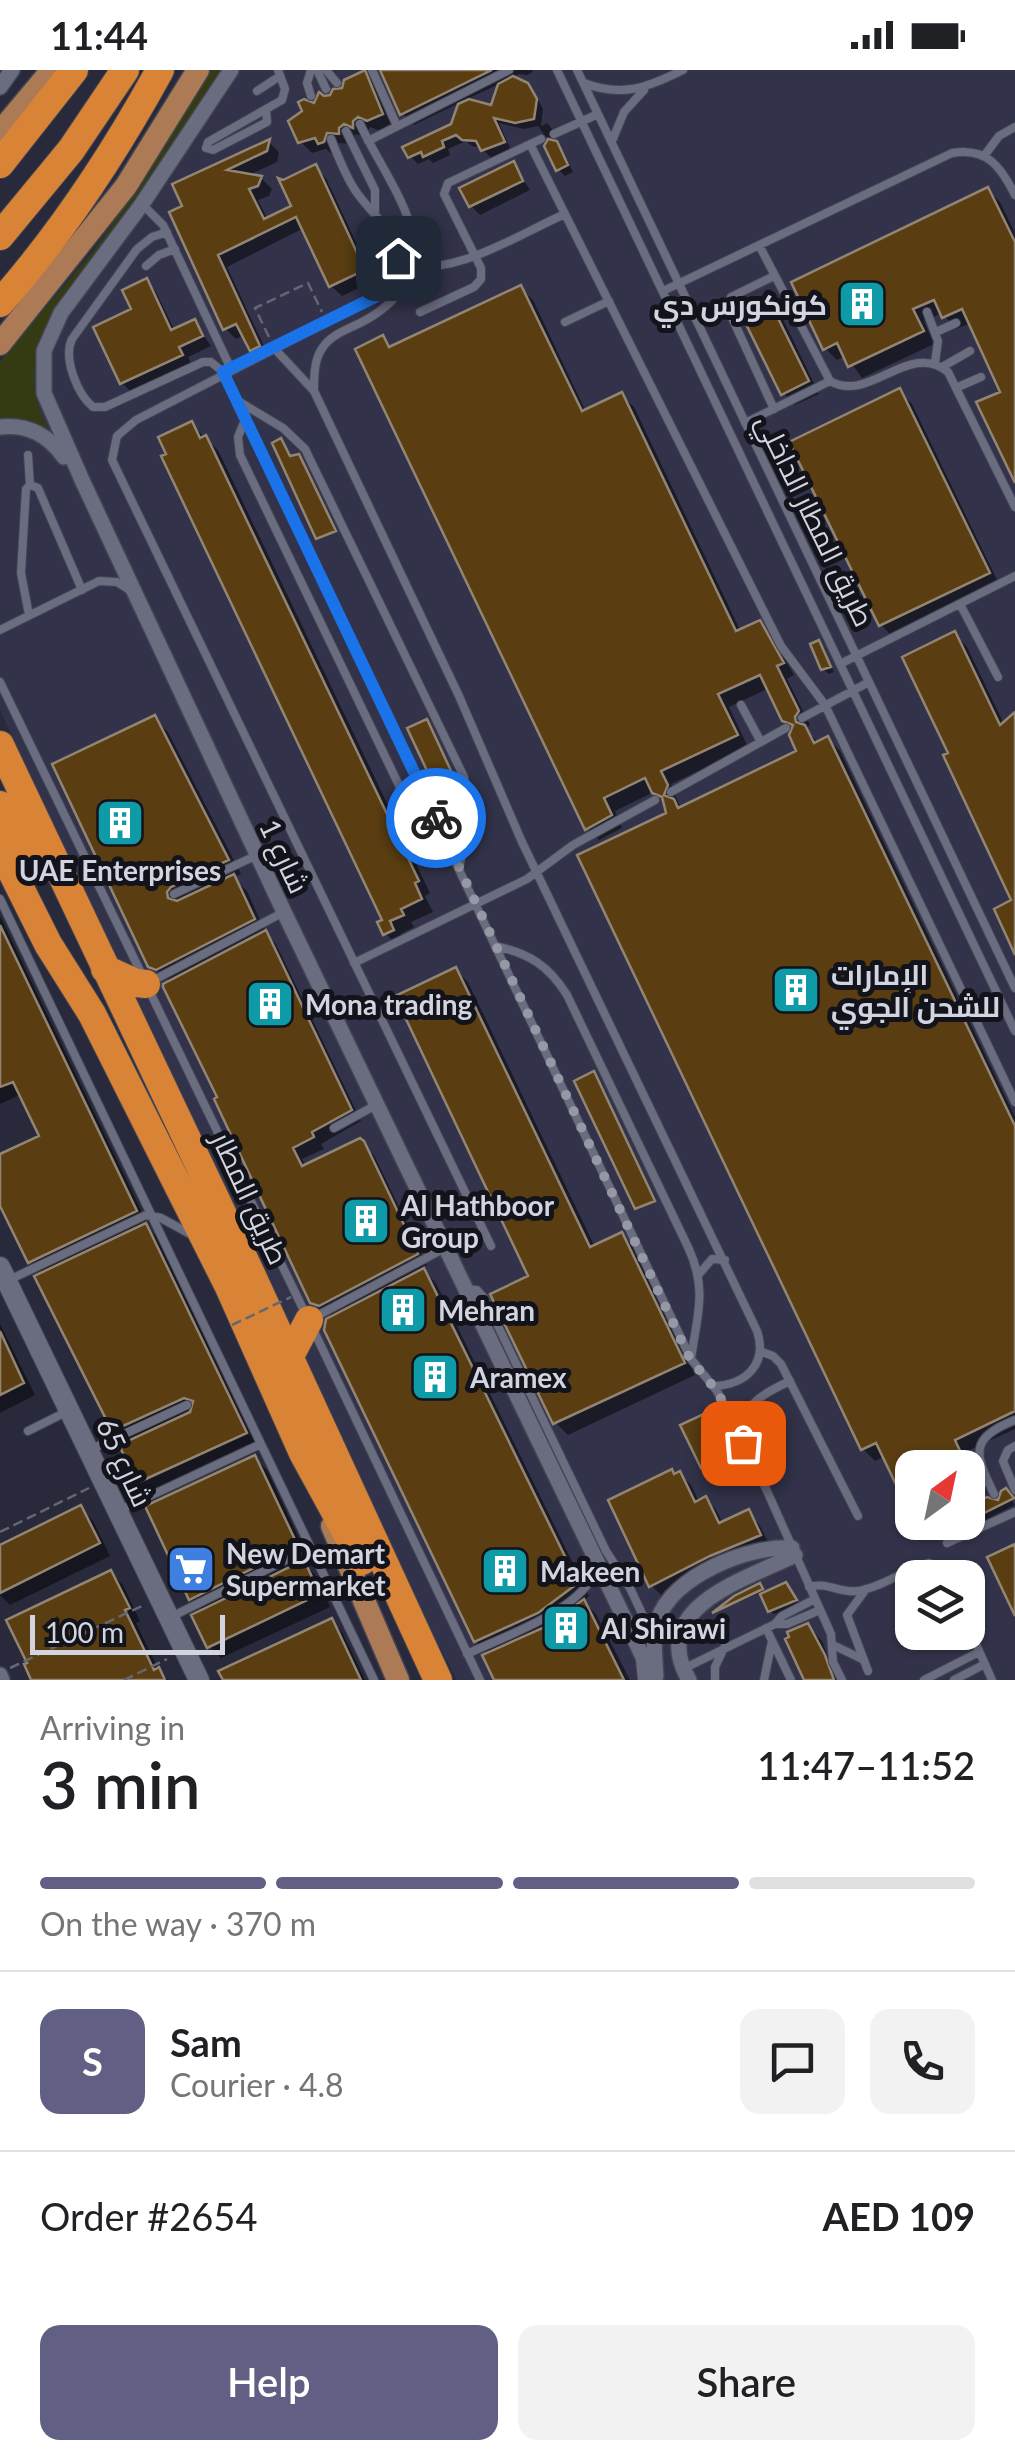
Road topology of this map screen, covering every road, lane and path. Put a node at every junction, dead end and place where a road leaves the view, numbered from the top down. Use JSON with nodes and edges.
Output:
{"nodes":[{"id":1,"x":12,"y":70,"type":"edge"},
{"id":2,"x":52,"y":70,"type":"edge"},
{"id":3,"x":74,"y":70,"type":"edge"},
{"id":4,"x":105,"y":70,"type":"edge"},
{"id":5,"x":125,"y":70,"type":"edge"},
{"id":6,"x":160,"y":70,"type":"edge"},
{"id":7,"x":198,"y":70,"type":"edge"},
{"id":8,"x":231,"y":70,"type":"edge"},
{"id":9,"x":314,"y":70,"type":"edge"},
{"id":10,"x":326,"y":70,"type":"edge"},
{"id":11,"x":372,"y":70,"type":"edge"},
{"id":12,"x":508,"y":70,"type":"edge"},
{"id":13,"x":557,"y":70,"type":"edge"},
{"id":14,"x":577,"y":70,"type":"edge"},
{"id":15,"x":684,"y":70,"type":"edge"},
{"id":16,"x":279,"y":73,"type":"edge"},
{"id":17,"x":337,"y":83,"type":"dead end"},
{"id":18,"x":583,"y":83,"type":"junction"},
{"id":19,"x":0,"y":87,"type":"edge"},
{"id":20,"x":326,"y":88,"type":"dead end"},
{"id":21,"x":647,"y":88,"type":"junction"},
{"id":22,"x":257,"y":91,"type":"dead end"},
{"id":23,"x":311,"y":96,"type":"dead end"},
{"id":24,"x":266,"y":110,"type":"junction"},
{"id":25,"x":598,"y":114,"type":"junction"},
{"id":26,"x":582,"y":121,"type":"junction"},
{"id":27,"x":360,"y":124,"type":"dead end"},
{"id":28,"x":397,"y":126,"type":"junction"},
{"id":29,"x":1015,"y":127,"type":"edge"},
{"id":30,"x":0,"y":132,"type":"edge"},
{"id":31,"x":346,"y":132,"type":"dead end"},
{"id":32,"x":554,"y":134,"type":"dead end"},
{"id":33,"x":330,"y":139,"type":"dead end"},
{"id":34,"x":541,"y":139,"type":"dead end"},
{"id":35,"x":368,"y":141,"type":"junction"},
{"id":36,"x":612,"y":143,"type":"junction"},
{"id":37,"x":530,"y":144,"type":"junction"},
{"id":38,"x":984,"y":156,"type":"junction"},
{"id":39,"x":0,"y":164,"type":"edge"},
{"id":40,"x":1015,"y":195,"type":"edge"},
{"id":41,"x":142,"y":204,"type":"junction"},
{"id":42,"x":0,"y":208,"type":"edge"},
{"id":43,"x":375,"y":212,"type":"junction"},
{"id":44,"x":565,"y":214,"type":"junction"},
{"id":45,"x":167,"y":232,"type":"junction"},
{"id":46,"x":0,"y":236,"type":"edge"},
{"id":47,"x":759,"y":246,"type":"junction"},
{"id":48,"x":175,"y":249,"type":"junction"},
{"id":49,"x":474,"y":255,"type":"junction"},
{"id":50,"x":146,"y":266,"type":"dead end"},
{"id":51,"x":397,"y":266,"type":"junction"},
{"id":52,"x":412,"y":268,"type":"junction"},
{"id":53,"x":774,"y":276,"type":"junction"},
{"id":54,"x":679,"y":283,"type":"junction"},
{"id":55,"x":663,"y":291,"type":"junction"},
{"id":56,"x":609,"y":301,"type":"junction"},
{"id":57,"x":0,"y":303,"type":"edge"},
{"id":58,"x":420,"y":312,"type":"dead end"},
{"id":59,"x":927,"y":312,"type":"dead end"},
{"id":60,"x":327,"y":322,"type":"junction"},
{"id":61,"x":565,"y":322,"type":"dead end"},
{"id":62,"x":956,"y":323,"type":"dead end"},
{"id":63,"x":936,"y":332,"type":"junction"},
{"id":64,"x":0,"y":344,"type":"edge"},
{"id":65,"x":274,"y":348,"type":"junction"},
{"id":66,"x":970,"y":352,"type":"dead end"},
{"id":67,"x":938,"y":365,"type":"junction"},
{"id":68,"x":227,"y":371,"type":"junction"},
{"id":69,"x":981,"y":376,"type":"dead end"},
{"id":70,"x":830,"y":381,"type":"junction"},
{"id":71,"x":958,"y":388,"type":"junction"},
{"id":72,"x":314,"y":391,"type":"junction"},
{"id":73,"x":236,"y":400,"type":"junction"},
{"id":74,"x":774,"y":409,"type":"junction"},
{"id":75,"x":246,"y":420,"type":"junction"},
{"id":76,"x":745,"y":423,"type":"junction"},
{"id":77,"x":0,"y":427,"type":"edge"},
{"id":78,"x":28,"y":455,"type":"dead end"},
{"id":79,"x":82,"y":480,"type":"junction"},
{"id":80,"x":30,"y":485,"type":"junction"},
{"id":81,"x":1015,"y":507,"type":"edge"},
{"id":82,"x":1015,"y":576,"type":"edge"},
{"id":83,"x":82,"y":590,"type":"junction"},
{"id":84,"x":136,"y":595,"type":"junction"},
{"id":85,"x":960,"y":604,"type":"junction"},
{"id":86,"x":29,"y":615,"type":"junction"},
{"id":87,"x":0,"y":630,"type":"edge"},
{"id":88,"x":857,"y":656,"type":"junction"},
{"id":89,"x":842,"y":664,"type":"junction"},
{"id":90,"x":998,"y":677,"type":"dead end"},
{"id":91,"x":0,"y":682,"type":"edge"},
{"id":92,"x":870,"y":682,"type":"junction"},
{"id":93,"x":854,"y":689,"type":"junction"},
{"id":94,"x":826,"y":705,"type":"junction"},
{"id":95,"x":741,"y":706,"type":"dead end"},
{"id":96,"x":802,"y":718,"type":"dead end"},
{"id":97,"x":786,"y":728,"type":"dead end"},
{"id":98,"x":760,"y":742,"type":"junction"},
{"id":99,"x":0,"y":746,"type":"edge"},
{"id":100,"x":670,"y":792,"type":"dead end"},
{"id":101,"x":656,"y":800,"type":"dead end"},
{"id":102,"x":1,"y":807,"type":"edge"},
{"id":103,"x":0,"y":848,"type":"edge"},
{"id":104,"x":450,"y":849,"type":"junction"},
{"id":105,"x":257,"y":855,"type":"junction"},
{"id":106,"x":459,"y":868,"type":"junction"},
{"id":107,"x":539,"y":872,"type":"junction"},
{"id":108,"x":174,"y":894,"type":"dead end"},
{"id":109,"x":0,"y":899,"type":"edge"},
{"id":110,"x":476,"y":904,"type":"junction"},
{"id":111,"x":284,"y":912,"type":"junction"},
{"id":112,"x":494,"y":946,"type":"junction"},
{"id":113,"x":354,"y":963,"type":"junction"},
{"id":114,"x":105,"y":968,"type":"junction"},
{"id":115,"x":73,"y":981,"type":"junction"},
{"id":116,"x":146,"y":984,"type":"junction"},
{"id":117,"x":1015,"y":988,"type":"edge"},
{"id":118,"x":1015,"y":1031,"type":"edge"},
{"id":119,"x":1015,"y":1102,"type":"edge"},
{"id":120,"x":376,"y":1105,"type":"junction"},
{"id":121,"x":334,"y":1128,"type":"dead end"},
{"id":122,"x":150,"y":1215,"type":"junction"},
{"id":123,"x":207,"y":1243,"type":"junction"},
{"id":124,"x":492,"y":1246,"type":"dead end"},
{"id":125,"x":445,"y":1248,"type":"junction"},
{"id":126,"x":724,"y":1260,"type":"junction"},
{"id":127,"x":3,"y":1274,"type":"edge"},
{"id":128,"x":700,"y":1274,"type":"junction"},
{"id":129,"x":291,"y":1296,"type":"dead end"},
{"id":130,"x":309,"y":1320,"type":"junction"},
{"id":131,"x":232,"y":1325,"type":"dead end"},
{"id":132,"x":762,"y":1352,"type":"junction"},
{"id":133,"x":289,"y":1358,"type":"junction"},
{"id":134,"x":690,"y":1359,"type":"junction"},
{"id":135,"x":790,"y":1381,"type":"junction"},
{"id":136,"x":713,"y":1386,"type":"junction"},
{"id":137,"x":188,"y":1405,"type":"dead end"},
{"id":138,"x":70,"y":1410,"type":"junction"},
{"id":139,"x":1015,"y":1420,"type":"edge"},
{"id":140,"x":28,"y":1432,"type":"dead end"},
{"id":141,"x":738,"y":1433,"type":"junction"},
{"id":142,"x":262,"y":1444,"type":"junction"},
{"id":143,"x":1015,"y":1446,"type":"edge"},
{"id":144,"x":89,"y":1451,"type":"junction"},
{"id":145,"x":987,"y":1480,"type":"joint"},
{"id":146,"x":103,"y":1481,"type":"junction"},
{"id":147,"x":322,"y":1489,"type":"junction"},
{"id":148,"x":1015,"y":1490,"type":"edge"},
{"id":149,"x":994,"y":1494,"type":"dead end"},
{"id":150,"x":572,"y":1496,"type":"junction"},
{"id":151,"x":352,"y":1500,"type":"junction"},
{"id":152,"x":999,"y":1505,"type":"dead end"},
{"id":153,"x":118,"y":1511,"type":"junction"},
{"id":154,"x":1015,"y":1512,"type":"edge"},
{"id":155,"x":858,"y":1516,"type":"dead end"},
{"id":156,"x":1005,"y":1517,"type":"junction"},
{"id":157,"x":0,"y":1532,"type":"edge"},
{"id":158,"x":947,"y":1543,"type":"dead end"},
{"id":159,"x":310,"y":1548,"type":"junction"},
{"id":160,"x":793,"y":1552,"type":"junction"},
{"id":161,"x":598,"y":1568,"type":"junction"},
{"id":162,"x":895,"y":1576,"type":"edge"},
{"id":163,"x":810,"y":1587,"type":"junction"},
{"id":164,"x":866,"y":1589,"type":"junction"},
{"id":165,"x":815,"y":1599,"type":"junction"},
{"id":166,"x":164,"y":1608,"type":"junction"},
{"id":167,"x":820,"y":1610,"type":"junction"},
{"id":168,"x":771,"y":1626,"type":"junction"},
{"id":169,"x":654,"y":1640,"type":"junction"},
{"id":170,"x":772,"y":1640,"type":"junction"},
{"id":171,"x":833,"y":1645,"type":"junction"},
{"id":172,"x":725,"y":1646,"type":"junction"},
{"id":173,"x":185,"y":1650,"type":"junction"},
{"id":174,"x":639,"y":1650,"type":"junction"},
{"id":175,"x":979,"y":1652,"type":"joint"},
{"id":176,"x":467,"y":1654,"type":"junction"},
{"id":177,"x":864,"y":1660,"type":"junction"},
{"id":178,"x":985,"y":1664,"type":"junction"},
{"id":179,"x":868,"y":1671,"type":"dead end"},
{"id":180,"x":686,"y":1675,"type":"edge"},
{"id":181,"x":1,"y":1676,"type":"edge"},
{"id":182,"x":124,"y":1680,"type":"edge"},
{"id":183,"x":199,"y":1680,"type":"edge"},
{"id":184,"x":374,"y":1680,"type":"edge"},
{"id":185,"x":398,"y":1680,"type":"edge"},
{"id":186,"x":418,"y":1680,"type":"edge"},
{"id":187,"x":438,"y":1680,"type":"edge"},
{"id":188,"x":451,"y":1680,"type":"edge"},
{"id":189,"x":480,"y":1680,"type":"edge"},
{"id":190,"x":642,"y":1680,"type":"edge"},
{"id":191,"x":658,"y":1680,"type":"edge"},
{"id":192,"x":715,"y":1680,"type":"edge"},
{"id":193,"x":764,"y":1680,"type":"edge"},
{"id":194,"x":790,"y":1680,"type":"edge"},
{"id":195,"x":842,"y":1680,"type":"edge"},
{"id":196,"x":924,"y":1680,"type":"edge"},
{"id":197,"x":954,"y":1680,"type":"edge"},
{"id":198,"x":992,"y":1680,"type":"edge"}],
"edges":[{"from":1,"to":19,"type":"street"},
{"from":2,"to":30,"type":"main road"},
{"from":3,"to":39,"type":"highway"},
{"from":4,"to":42,"type":"highway"},
{"from":5,"to":46,"type":"highway"},
{"from":6,"to":57,"type":"highway"},
{"from":7,"to":64,"type":"main road"},
{"from":8,"to":41,"type":"street","name":"شارع 1"},
{"from":9,"to":20,"type":"lane"},
{"from":9,"to":23,"type":"lane"},
{"from":10,"to":17,"type":"lane"},
{"from":11,"to":28,"type":"lane"},
{"from":12,"to":28,"type":"lane"},
{"from":13,"to":26,"type":"lane"},
{"from":14,"to":18,"type":"lane","name":"طريق المطار الداخلي"},
{"from":15,"to":21,"type":"lane"},
{"from":16,"to":22,"type":"lane"},
{"from":16,"to":24,"type":"lane"},
{"from":18,"to":21,"type":"lane"},
{"from":18,"to":25,"type":"lane","name":"طريق المطار الداخلي"},
{"from":21,"to":36,"type":"lane"},
{"from":24,"to":24,"type":"lane"},
{"from":25,"to":26,"type":"lane"},
{"from":25,"to":36,"type":"lane","name":"طريق المطار الداخلي"},
{"from":26,"to":32,"type":"lane"},
{"from":26,"to":55,"type":"lane"},
{"from":27,"to":35,"type":"lane"},
{"from":28,"to":35,"type":"lane"},
{"from":29,"to":38,"type":"lane"},
{"from":31,"to":43,"type":"lane"},
{"from":33,"to":43,"type":"lane"},
{"from":34,"to":37,"type":"lane"},
{"from":35,"to":52,"type":"lane"},
{"from":36,"to":54,"type":"lane","name":"طريق المطار الداخلي"},
{"from":37,"to":44,"type":"lane"},
{"from":37,"to":49,"type":"lane"},
{"from":38,"to":40,"type":"lane"},
{"from":38,"to":47,"type":"lane"},
{"from":41,"to":45,"type":"lane"},
{"from":41,"to":79,"type":"street","name":"شارع 1"},
{"from":43,"to":51,"type":"lane"},
{"from":44,"to":49,"type":"lane"},
{"from":44,"to":56,"type":"lane"},
{"from":45,"to":48,"type":"lane"},
{"from":45,"to":68,"type":"lane"},
{"from":47,"to":53,"type":"lane"},
{"from":47,"to":54,"type":"lane"},
{"from":48,"to":50,"type":"lane"},
{"from":48,"to":68,"type":"lane"},
{"from":49,"to":52,"type":"lane"},
{"from":49,"to":58,"type":"lane"},
{"from":51,"to":52,"type":"lane"},
{"from":51,"to":60,"type":"lane"},
{"from":52,"to":72,"type":"lane"},
{"from":53,"to":70,"type":"lane"},
{"from":53,"to":74,"type":"lane"},
{"from":54,"to":55,"type":"lane"},
{"from":54,"to":76,"type":"lane","name":"طريق المطار الداخلي"},
{"from":55,"to":89,"type":"lane"},
{"from":56,"to":61,"type":"lane"},
{"from":56,"to":94,"type":"lane"},
{"from":59,"to":63,"type":"lane"},
{"from":60,"to":65,"type":"lane"},
{"from":60,"to":65,"type":"path"},
{"from":62,"to":63,"type":"lane"},
{"from":63,"to":67,"type":"lane"},
{"from":65,"to":68,"type":"lane"},
{"from":65,"to":72,"type":"lane"},
{"from":66,"to":67,"type":"lane"},
{"from":67,"to":70,"type":"lane"},
{"from":67,"to":71,"type":"lane"},
{"from":68,"to":73,"type":"lane"},
{"from":68,"to":113,"type":"lane"},
{"from":69,"to":71,"type":"lane"},
{"from":70,"to":74,"type":"lane"},
{"from":71,"to":81,"type":"lane"},
{"from":72,"to":107,"type":"lane"},
{"from":73,"to":75,"type":"lane"},
{"from":73,"to":106,"type":"lane"},
{"from":74,"to":76,"type":"lane"},
{"from":75,"to":104,"type":"lane"},
{"from":75,"to":104,"type":"lane"},
{"from":76,"to":88,"type":"lane","name":"طريق المطار الداخلي"},
{"from":77,"to":79,"type":"street"},
{"from":78,"to":80,"type":"lane"},
{"from":79,"to":84,"type":"street","name":"شارع 1"},
{"from":80,"to":83,"type":"lane"},
{"from":80,"to":86,"type":"lane"},
{"from":82,"to":85,"type":"lane"},
{"from":83,"to":84,"type":"lane"},
{"from":83,"to":86,"type":"lane"},
{"from":84,"to":105,"type":"street","name":"شارع 1"},
{"from":85,"to":88,"type":"lane"},
{"from":85,"to":90,"type":"lane"},
{"from":86,"to":87,"type":"lane"},
{"from":88,"to":89,"type":"lane"},
{"from":88,"to":92,"type":"lane","name":"طريق المطار الداخلي"},
{"from":89,"to":93,"type":"lane"},
{"from":91,"to":116,"type":"lane"},
{"from":92,"to":93,"type":"lane"},
{"from":92,"to":117,"type":"lane","name":"طريق المطار الداخلي"},
{"from":93,"to":94,"type":"lane"},
{"from":93,"to":118,"type":"lane"},
{"from":94,"to":96,"type":"lane"},
{"from":94,"to":119,"type":"lane"},
{"from":95,"to":98,"type":"lane"},
{"from":97,"to":98,"type":"lane"},
{"from":98,"to":100,"type":"lane"},
{"from":99,"to":114,"type":"highway","name":"طريق المطار"},
{"from":101,"to":107,"type":"lane"},
{"from":102,"to":115,"type":"highway"},
{"from":103,"to":115,"type":"highway","name":"طريق المطار"},
{"from":104,"to":106,"type":"lane"},
{"from":105,"to":108,"type":"lane"},
{"from":105,"to":111,"type":"street","name":"شارع 1"},
{"from":106,"to":110,"type":"lane"},
{"from":107,"to":110,"type":"lane"},
{"from":107,"to":126,"type":"lane"},
{"from":109,"to":122,"type":"lane"},
{"from":110,"to":112,"type":"lane"},
{"from":110,"to":113,"type":"lane"},
{"from":111,"to":116,"type":"lane"},
{"from":111,"to":120,"type":"street","name":"شارع 1"},
{"from":112,"to":128,"type":"lane"},
{"from":112,"to":134,"type":"lane"},
{"from":113,"to":124,"type":"lane"},
{"from":114,"to":116,"type":"highway"},
{"from":114,"to":133,"type":"highway","name":"طريق المطار"},
{"from":115,"to":123,"type":"highway","name":"طريق المطار"},
{"from":116,"to":130,"type":"lane"},
{"from":120,"to":121,"type":"lane"},
{"from":120,"to":125,"type":"street","name":"شارع 1"},
{"from":122,"to":123,"type":"lane"},
{"from":122,"to":127,"type":"lane"},
{"from":122,"to":142,"type":"lane"},
{"from":123,"to":147,"type":"highway","name":"طريق المطار"},
{"from":125,"to":130,"type":"lane"},
{"from":125,"to":150,"type":"street","name":"شارع 1"},
{"from":126,"to":128,"type":"lane"},
{"from":126,"to":132,"type":"lane"},
{"from":127,"to":138,"type":"street","name":"شارع 65"},
{"from":128,"to":134,"type":"lane"},
{"from":129,"to":131,"type":"path","bridge":true},
{"from":130,"to":133,"type":"highway"},
{"from":130,"to":176,"type":"lane"},
{"from":132,"to":135,"type":"lane"},
{"from":132,"to":136,"type":"lane"},
{"from":133,"to":151,"type":"highway","name":"طريق المطار"},
{"from":134,"to":136,"type":"lane"},
{"from":135,"to":141,"type":"lane"},
{"from":135,"to":155,"type":"lane"},
{"from":136,"to":141,"type":"lane"},
{"from":137,"to":144,"type":"lane"},
{"from":138,"to":140,"type":"lane"},
{"from":138,"to":144,"type":"street","name":"شارع 65"},
{"from":139,"to":145,"type":"lane"},
{"from":141,"to":160,"type":"lane"},
{"from":142,"to":153,"type":"lane"},
{"from":142,"to":159,"type":"lane"},
{"from":143,"to":148,"type":"lane"},
{"from":144,"to":146,"type":"street","name":"شارع 65"},
{"from":145,"to":149,"type":"lane"},
{"from":146,"to":153,"type":"street","name":"شارع 65"},
{"from":146,"to":157,"type":"path"},
{"from":147,"to":185,"type":"main road"},
{"from":147,"to":186,"type":"highway","name":"طريق المطار"},
{"from":150,"to":161,"type":"street","name":"شارع 1"},
{"from":150,"to":169,"type":"lane"},
{"from":151,"to":187,"type":"highway","name":"طريق المطار"},
{"from":151,"to":188,"type":"main road"},
{"from":152,"to":156,"type":"lane"},
{"from":153,"to":166,"type":"street","name":"شارع 65"},
{"from":154,"to":156,"type":"lane"},
{"from":156,"to":158,"type":"lane"},
{"from":159,"to":166,"type":"lane"},
{"from":159,"to":184,"type":"lane"},
{"from":160,"to":163,"type":"lane"},
{"from":160,"to":169,"type":"street"},
{"from":160,"to":180,"type":"street"},
{"from":161,"to":174,"type":"street","name":"شارع 1"},
{"from":161,"to":176,"type":"lane"},
{"from":162,"to":164,"type":"lane"},
{"from":163,"to":164,"type":"lane"},
{"from":163,"to":165,"type":"lane"},
{"from":164,"to":177,"type":"lane"},
{"from":165,"to":167,"type":"lane"},
{"from":165,"to":168,"type":"lane"},
{"from":166,"to":173,"type":"street","name":"شارع 65"},
{"from":166,"to":181,"type":"path"},
{"from":167,"to":168,"type":"lane"},
{"from":167,"to":171,"type":"lane"},
{"from":168,"to":170,"type":"lane"},
{"from":168,"to":172,"type":"lane"},
{"from":169,"to":191,"type":"street"},
{"from":170,"to":193,"type":"lane"},
{"from":170,"to":194,"type":"lane"},
{"from":171,"to":177,"type":"lane"},
{"from":171,"to":195,"type":"lane"},
{"from":172,"to":180,"type":"lane"},
{"from":172,"to":192,"type":"lane"},
{"from":173,"to":182,"type":"path"},
{"from":173,"to":183,"type":"street","name":"شارع 65"},
{"from":174,"to":190,"type":"lane"},
{"from":174,"to":191,"type":"street","name":"شارع 1"},
{"from":175,"to":178,"type":"lane"},
{"from":175,"to":196,"type":"lane"},
{"from":176,"to":189,"type":"lane"},
{"from":177,"to":179,"type":"lane"},
{"from":178,"to":197,"type":"lane"},
{"from":178,"to":198,"type":"lane"},
{"from":180,"to":191,"type":"street"}]}
